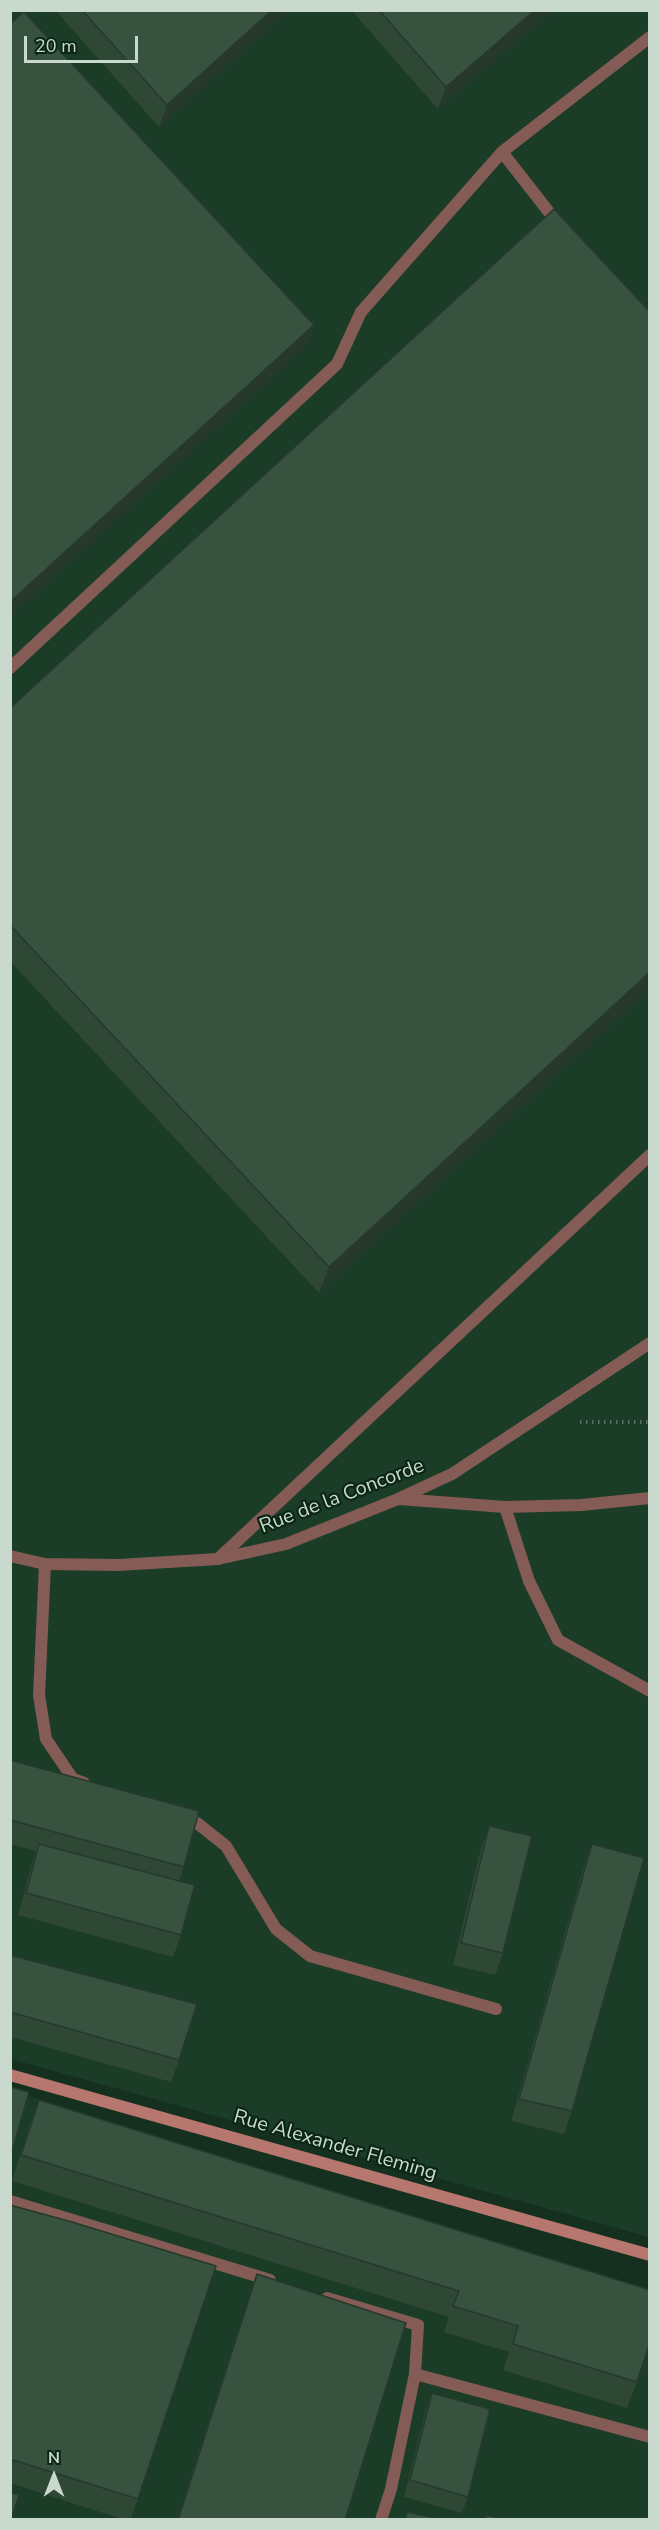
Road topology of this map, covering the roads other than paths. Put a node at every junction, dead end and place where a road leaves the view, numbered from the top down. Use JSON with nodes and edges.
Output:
{"nodes":[{"id":1,"x":650,"y":37,"type":"edge"},
{"id":2,"x":502,"y":152,"type":"junction"},
{"id":3,"x":568,"y":237,"type":"edge"},
{"id":4,"x":10,"y":668,"type":"edge"},
{"id":5,"x":650,"y":1155,"type":"edge"},
{"id":6,"x":650,"y":1343,"type":"edge"},
{"id":7,"x":650,"y":1497,"type":"edge"},
{"id":8,"x":398,"y":1499,"type":"junction"},
{"id":9,"x":505,"y":1507,"type":"junction"},
{"id":10,"x":10,"y":1556,"type":"edge"},
{"id":11,"x":218,"y":1559,"type":"junction"},
{"id":12,"x":45,"y":1564,"type":"junction"},
{"id":13,"x":650,"y":1691,"type":"edge"},
{"id":14,"x":95,"y":1787,"type":"edge"},
{"id":15,"x":174,"y":1815,"type":"edge"},
{"id":16,"x":496,"y":2009,"type":"dead end"},
{"id":17,"x":10,"y":2074,"type":"edge"},
{"id":18,"x":10,"y":2200,"type":"edge"},
{"id":19,"x":650,"y":2255,"type":"edge"},
{"id":20,"x":282,"y":2284,"type":"edge"},
{"id":21,"x":316,"y":2294,"type":"edge"},
{"id":22,"x":415,"y":2374,"type":"junction"},
{"id":23,"x":650,"y":2437,"type":"edge"},
{"id":24,"x":381,"y":2520,"type":"edge"}],
"edges":[{"from":1,"to":2,"type":"street"},
{"from":2,"to":3,"type":"street"},
{"from":2,"to":4,"type":"street"},
{"from":5,"to":11,"type":"street"},
{"from":6,"to":8,"type":"street","name":"Rue de la Concorde"},
{"from":7,"to":9,"type":"street"},
{"from":8,"to":9,"type":"street"},
{"from":8,"to":11,"type":"street","name":"Rue de la Concorde"},
{"from":9,"to":13,"type":"street"},
{"from":10,"to":12,"type":"street","name":"Rue de la Concorde"},
{"from":11,"to":12,"type":"street","name":"Rue de la Concorde"},
{"from":12,"to":14,"type":"street"},
{"from":15,"to":16,"type":"street"},
{"from":17,"to":19,"type":"street","name":"Rue Alexander Fleming"},
{"from":18,"to":20,"type":"street"},
{"from":21,"to":22,"type":"street"},
{"from":22,"to":23,"type":"street"},
{"from":22,"to":24,"type":"street"}]}
